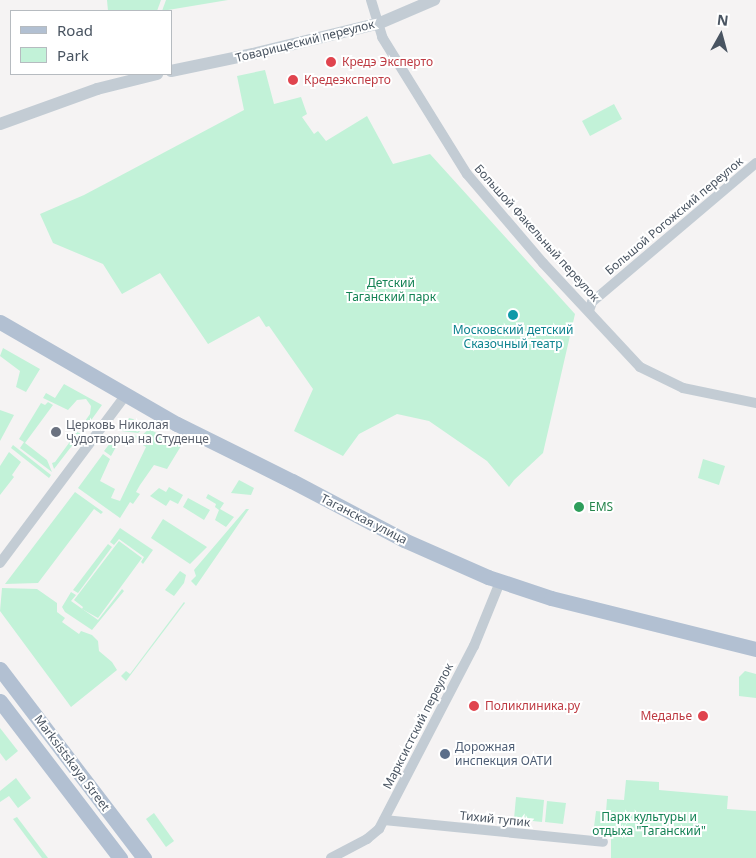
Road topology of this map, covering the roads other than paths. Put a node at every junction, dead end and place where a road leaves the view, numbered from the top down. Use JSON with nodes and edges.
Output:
{"nodes":[{"id":1,"x":370,"y":0,"type":"edge"},
{"id":2,"x":434,"y":0,"type":"edge"},
{"id":3,"x":380,"y":23,"type":"junction"},
{"id":4,"x":172,"y":71,"type":"edge"},
{"id":5,"x":153,"y":75,"type":"edge"},
{"id":6,"x":0,"y":124,"type":"edge"},
{"id":7,"x":756,"y":163,"type":"edge"},
{"id":8,"x":589,"y":311,"type":"junction"},
{"id":9,"x":0,"y":322,"type":"edge"},
{"id":10,"x":125,"y":396,"type":"junction"},
{"id":11,"x":756,"y":404,"type":"edge"},
{"id":12,"x":0,"y":563,"type":"edge"},
{"id":13,"x":500,"y":582,"type":"junction"},
{"id":14,"x":756,"y":649,"type":"edge"},
{"id":15,"x":0,"y":669,"type":"edge"},
{"id":16,"x":0,"y":701,"type":"edge"},
{"id":17,"x":384,"y":820,"type":"junction"},
{"id":18,"x":603,"y":842,"type":"dead end"},
{"id":19,"x":120,"y":858,"type":"edge"},
{"id":20,"x":144,"y":858,"type":"edge"},
{"id":21,"x":330,"y":858,"type":"edge"}],
"edges":[{"from":1,"to":3,"type":"street","name":"Большой Факельный переулок"},
{"from":2,"to":3,"type":"street","name":"Товарищеский переулок"},
{"from":3,"to":4,"type":"street","name":"Товарищеский переулок"},
{"from":3,"to":8,"type":"street","name":"Большой Факельный переулок"},
{"from":5,"to":6,"type":"street"},
{"from":7,"to":8,"type":"street","name":"Большой Рогожский переулок"},
{"from":8,"to":11,"type":"street","name":"Большой Факельный переулок"},
{"from":9,"to":10,"type":"main road","name":"Таганская улица"},
{"from":10,"to":12,"type":"street"},
{"from":10,"to":13,"type":"main road","name":"Таганская улица"},
{"from":13,"to":14,"type":"main road","name":"Таганская улица"},
{"from":13,"to":17,"type":"street","name":"Марксистский переулок"},
{"from":15,"to":20,"type":"main road","name":"Marksistskaya Street"},
{"from":16,"to":19,"type":"main road","name":"Marksistskaya Street"},
{"from":17,"to":18,"type":"street","name":"Тихий тупик"},
{"from":17,"to":21,"type":"street","name":"Марксистский переулок"}]}
